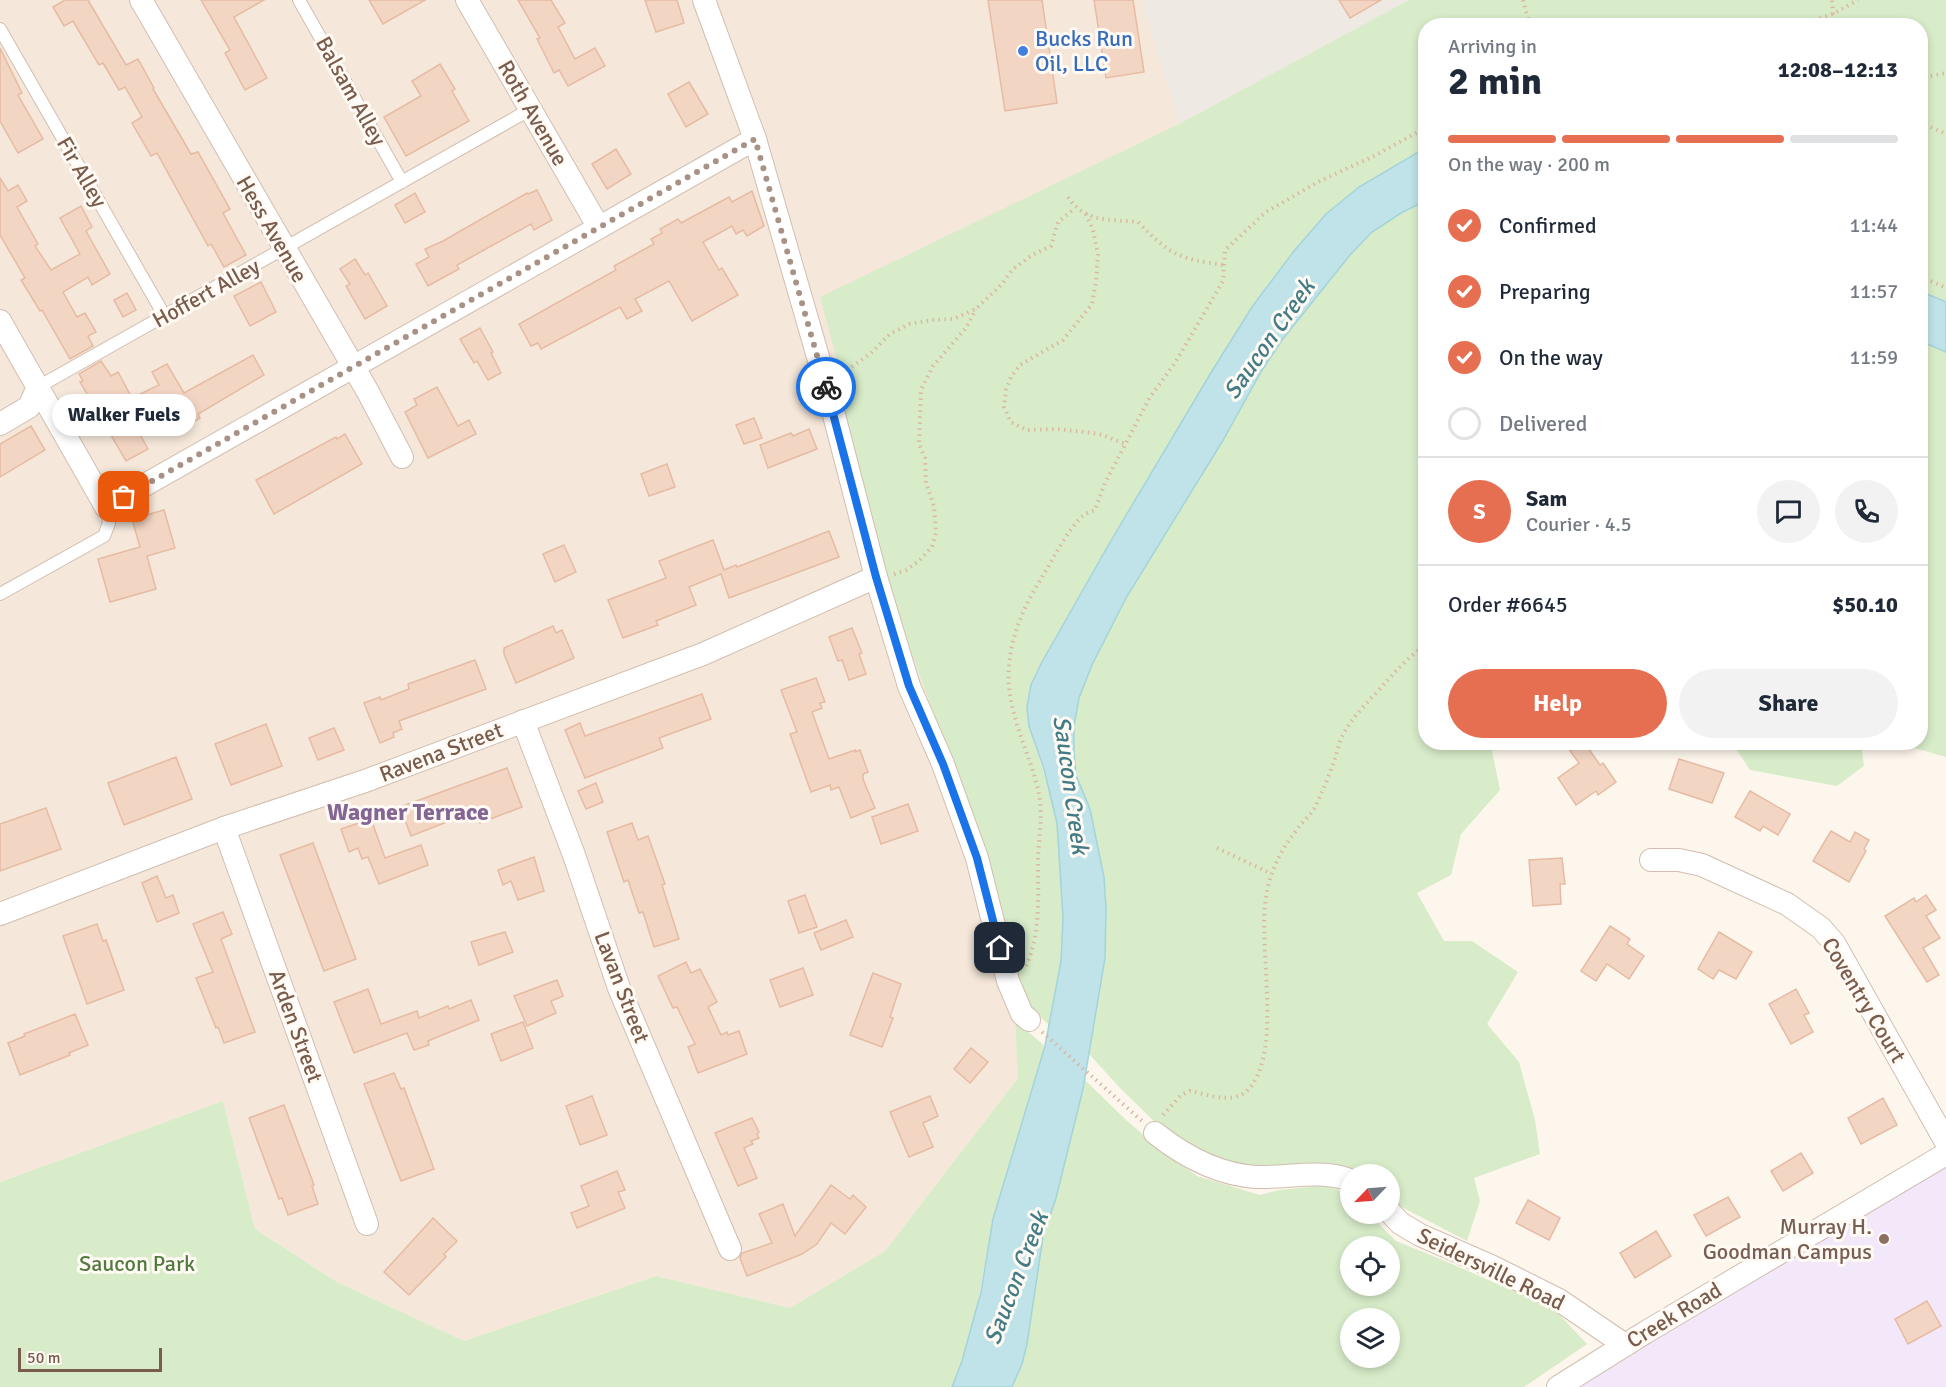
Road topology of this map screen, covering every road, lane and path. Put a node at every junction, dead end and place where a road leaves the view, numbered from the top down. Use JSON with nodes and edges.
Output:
{"nodes":[{"id":1,"x":141,"y":0,"type":"edge"},
{"id":2,"x":299,"y":0,"type":"edge"},
{"id":3,"x":467,"y":0,"type":"edge"},
{"id":4,"x":704,"y":0,"type":"edge"},
{"id":5,"x":1523,"y":0,"type":"edge"},
{"id":6,"x":1832,"y":0,"type":"edge"},
{"id":7,"x":1858,"y":0,"type":"edge"},
{"id":8,"x":1833,"y":14,"type":"junction"},
{"id":9,"x":1528,"y":18,"type":"edge"},
{"id":10,"x":1821,"y":18,"type":"edge"},
{"id":11,"x":1832,"y":18,"type":"edge"},
{"id":12,"x":0,"y":29,"type":"edge"},
{"id":13,"x":1946,"y":73,"type":"edge"},
{"id":14,"x":1928,"y":77,"type":"edge"},
{"id":15,"x":531,"y":110,"type":"junction"},
{"id":16,"x":1928,"y":126,"type":"edge"},
{"id":17,"x":1418,"y":132,"type":"edge"},
{"id":18,"x":1946,"y":134,"type":"edge"},
{"id":19,"x":755,"y":139,"type":"junction"},
{"id":20,"x":402,"y":182,"type":"junction"},
{"id":21,"x":1068,"y":197,"type":"dead end"},
{"id":22,"x":1075,"y":208,"type":"junction"},
{"id":23,"x":1086,"y":214,"type":"junction"},
{"id":24,"x":598,"y":226,"type":"junction"},
{"id":25,"x":284,"y":250,"type":"junction"},
{"id":26,"x":1224,"y":265,"type":"junction"},
{"id":27,"x":1928,"y":280,"type":"edge"},
{"id":28,"x":1946,"y":288,"type":"edge"},
{"id":29,"x":976,"y":309,"type":"junction"},
{"id":30,"x":164,"y":315,"type":"junction"},
{"id":31,"x":0,"y":321,"type":"edge"},
{"id":32,"x":352,"y":368,"type":"junction"},
{"id":33,"x":830,"y":377,"type":"junction"},
{"id":34,"x":38,"y":387,"type":"junction"},
{"id":35,"x":0,"y":424,"type":"edge"},
{"id":36,"x":1125,"y":444,"type":"junction"},
{"id":37,"x":402,"y":457,"type":"dead end"},
{"id":38,"x":106,"y":507,"type":"junction"},
{"id":39,"x":883,"y":576,"type":"junction"},
{"id":40,"x":0,"y":594,"type":"edge"},
{"id":41,"x":1418,"y":651,"type":"edge"},
{"id":42,"x":523,"y":721,"type":"junction"},
{"id":43,"x":224,"y":828,"type":"junction"},
{"id":44,"x":1217,"y":848,"type":"dead end"},
{"id":45,"x":1651,"y":860,"type":"dead end"},
{"id":46,"x":1270,"y":873,"type":"junction"},
{"id":47,"x":0,"y":914,"type":"edge"},
{"id":48,"x":1026,"y":976,"type":"dead end"},
{"id":49,"x":1029,"y":1020,"type":"joint"},
{"id":50,"x":1130,"y":1110,"type":"dead end"},
{"id":51,"x":1155,"y":1133,"type":"joint"},
{"id":52,"x":1946,"y":1142,"type":"edge"},
{"id":53,"x":1946,"y":1154,"type":"edge"},
{"id":54,"x":1340,"y":1177,"type":"edge"},
{"id":55,"x":1400,"y":1223,"type":"edge"},
{"id":56,"x":367,"y":1224,"type":"dead end"},
{"id":57,"x":730,"y":1249,"type":"dead end"},
{"id":58,"x":1624,"y":1345,"type":"junction"},
{"id":59,"x":1558,"y":1387,"type":"edge"}],
"edges":[{"from":1,"to":25,"type":"street","name":"Hess Avenue"},
{"from":2,"to":20,"type":"lane","name":"Balsam Alley"},
{"from":3,"to":15,"type":"street","name":"Roth Avenue"},
{"from":4,"to":19,"type":"street"},
{"from":5,"to":9,"type":"path"},
{"from":6,"to":8,"type":"path"},
{"from":7,"to":8,"type":"path"},
{"from":8,"to":10,"type":"path"},
{"from":8,"to":11,"type":"path"},
{"from":12,"to":30,"type":"lane","name":"Fir Alley"},
{"from":13,"to":14,"type":"path"},
{"from":15,"to":20,"type":"lane","name":"Hoffert Alley"},
{"from":15,"to":24,"type":"street","name":"Roth Avenue"},
{"from":16,"to":18,"type":"path"},
{"from":17,"to":26,"type":"path"},
{"from":19,"to":24,"type":"street"},
{"from":19,"to":33,"type":"street"},
{"from":20,"to":25,"type":"lane","name":"Hoffert Alley"},
{"from":21,"to":22,"type":"path"},
{"from":22,"to":23,"type":"path"},
{"from":22,"to":29,"type":"path"},
{"from":23,"to":26,"type":"path"},
{"from":23,"to":36,"type":"path"},
{"from":24,"to":32,"type":"street"},
{"from":25,"to":30,"type":"lane","name":"Hoffert Alley"},
{"from":25,"to":32,"type":"street","name":"Hess Avenue"},
{"from":26,"to":36,"type":"path"},
{"from":27,"to":28,"type":"path"},
{"from":29,"to":33,"type":"path"},
{"from":29,"to":39,"type":"path"},
{"from":30,"to":34,"type":"lane","name":"Hoffert Alley"},
{"from":31,"to":34,"type":"street"},
{"from":32,"to":37,"type":"street","name":"Hess Avenue"},
{"from":32,"to":38,"type":"street"},
{"from":33,"to":39,"type":"street"},
{"from":34,"to":35,"type":"street"},
{"from":34,"to":38,"type":"street"},
{"from":36,"to":48,"type":"path"},
{"from":38,"to":40,"type":"lane"},
{"from":39,"to":42,"type":"street","name":"Ravena Street"},
{"from":39,"to":49,"type":"street"},
{"from":41,"to":46,"type":"path"},
{"from":42,"to":43,"type":"street","name":"Ravena Street"},
{"from":42,"to":57,"type":"street","name":"Lavan Street"},
{"from":43,"to":47,"type":"street","name":"Ravena Street"},
{"from":43,"to":56,"type":"street","name":"Arden Street"},
{"from":44,"to":46,"type":"path"},
{"from":45,"to":52,"type":"street","name":"Coventry Court"},
{"from":46,"to":51,"type":"path"},
{"from":49,"to":50,"type":"path"},
{"from":51,"to":54,"type":"street"},
{"from":53,"to":58,"type":"street","name":"Creek Road"},
{"from":55,"to":58,"type":"street","name":"Seidersville Road"},
{"from":58,"to":59,"type":"street","name":"Creek Road"}]}
